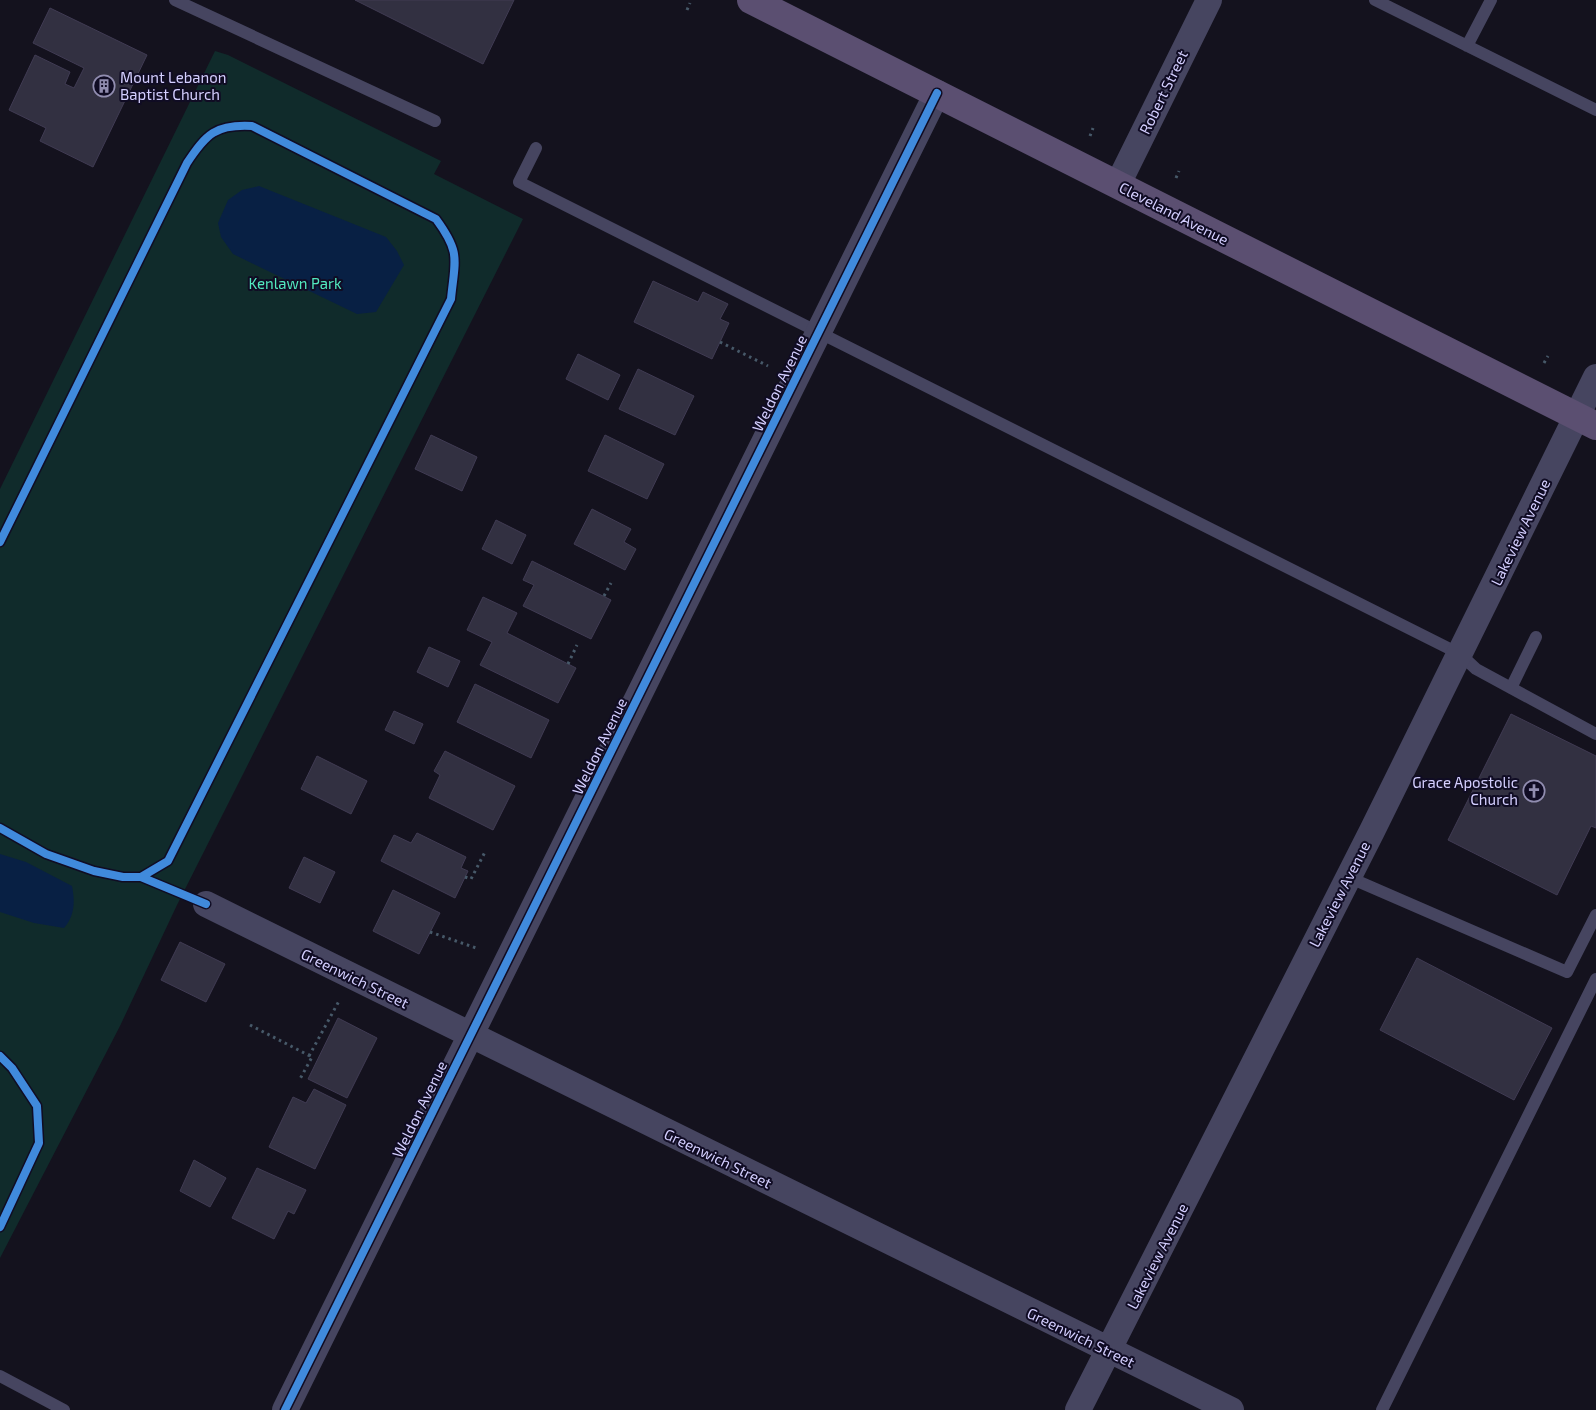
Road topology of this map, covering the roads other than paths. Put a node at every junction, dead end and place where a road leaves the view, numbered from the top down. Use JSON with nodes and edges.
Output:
{"nodes":[{"id":1,"x":175,"y":0,"type":"edge"},
{"id":2,"x":751,"y":0,"type":"edge"},
{"id":3,"x":1209,"y":0,"type":"edge"},
{"id":4,"x":1375,"y":0,"type":"edge"},
{"id":5,"x":1490,"y":0,"type":"edge"},
{"id":6,"x":1467,"y":46,"type":"junction"},
{"id":7,"x":937,"y":94,"type":"junction"},
{"id":8,"x":1596,"y":110,"type":"edge"},
{"id":9,"x":435,"y":121,"type":"dead end"},
{"id":10,"x":536,"y":148,"type":"dead end"},
{"id":11,"x":1118,"y":184,"type":"junction"},
{"id":12,"x":820,"y":331,"type":"junction"},
{"id":13,"x":1596,"y":376,"type":"edge"},
{"id":14,"x":1587,"y":421,"type":"edge"},
{"id":15,"x":1536,"y":637,"type":"dead end"},
{"id":16,"x":1460,"y":654,"type":"junction"},
{"id":17,"x":1511,"y":688,"type":"junction"},
{"id":18,"x":1596,"y":734,"type":"edge"},
{"id":19,"x":1348,"y":878,"type":"junction"},
{"id":20,"x":206,"y":904,"type":"dead end"},
{"id":21,"x":1596,"y":915,"type":"edge"},
{"id":22,"x":1596,"y":979,"type":"edge"},
{"id":23,"x":471,"y":1035,"type":"junction"},
{"id":24,"x":1108,"y":1351,"type":"junction"},
{"id":25,"x":0,"y":1376,"type":"edge"},
{"id":26,"x":64,"y":1410,"type":"edge"},
{"id":27,"x":285,"y":1410,"type":"edge"},
{"id":28,"x":1078,"y":1410,"type":"edge"},
{"id":29,"x":1231,"y":1410,"type":"edge"},
{"id":30,"x":1382,"y":1410,"type":"edge"}],
"edges":[{"from":1,"to":9,"type":"lane"},
{"from":2,"to":7,"type":"main road","name":"Cleveland Avenue"},
{"from":3,"to":11,"type":"street","name":"Robert Street"},
{"from":4,"to":6,"type":"lane"},
{"from":5,"to":6,"type":"lane"},
{"from":6,"to":8,"type":"lane"},
{"from":7,"to":11,"type":"main road","name":"Cleveland Avenue"},
{"from":7,"to":12,"type":"street","name":"Weldon Avenue"},
{"from":10,"to":12,"type":"lane"},
{"from":11,"to":14,"type":"main road","name":"Cleveland Avenue"},
{"from":12,"to":16,"type":"lane"},
{"from":12,"to":23,"type":"street","name":"Weldon Avenue"},
{"from":13,"to":14,"type":"street","name":"Lakeview Avenue"},
{"from":14,"to":16,"type":"street","name":"Lakeview Avenue"},
{"from":15,"to":17,"type":"lane"},
{"from":16,"to":17,"type":"lane"},
{"from":16,"to":19,"type":"street","name":"Lakeview Avenue"},
{"from":17,"to":18,"type":"lane"},
{"from":19,"to":21,"type":"lane"},
{"from":19,"to":24,"type":"street","name":"Lakeview Avenue"},
{"from":20,"to":23,"type":"street","name":"Greenwich Street"},
{"from":22,"to":30,"type":"lane"},
{"from":23,"to":24,"type":"street","name":"Greenwich Street"},
{"from":23,"to":27,"type":"street","name":"Weldon Avenue"},
{"from":24,"to":28,"type":"street","name":"Lakeview Avenue"},
{"from":24,"to":29,"type":"street","name":"Greenwich Street"},
{"from":25,"to":26,"type":"lane"}]}
